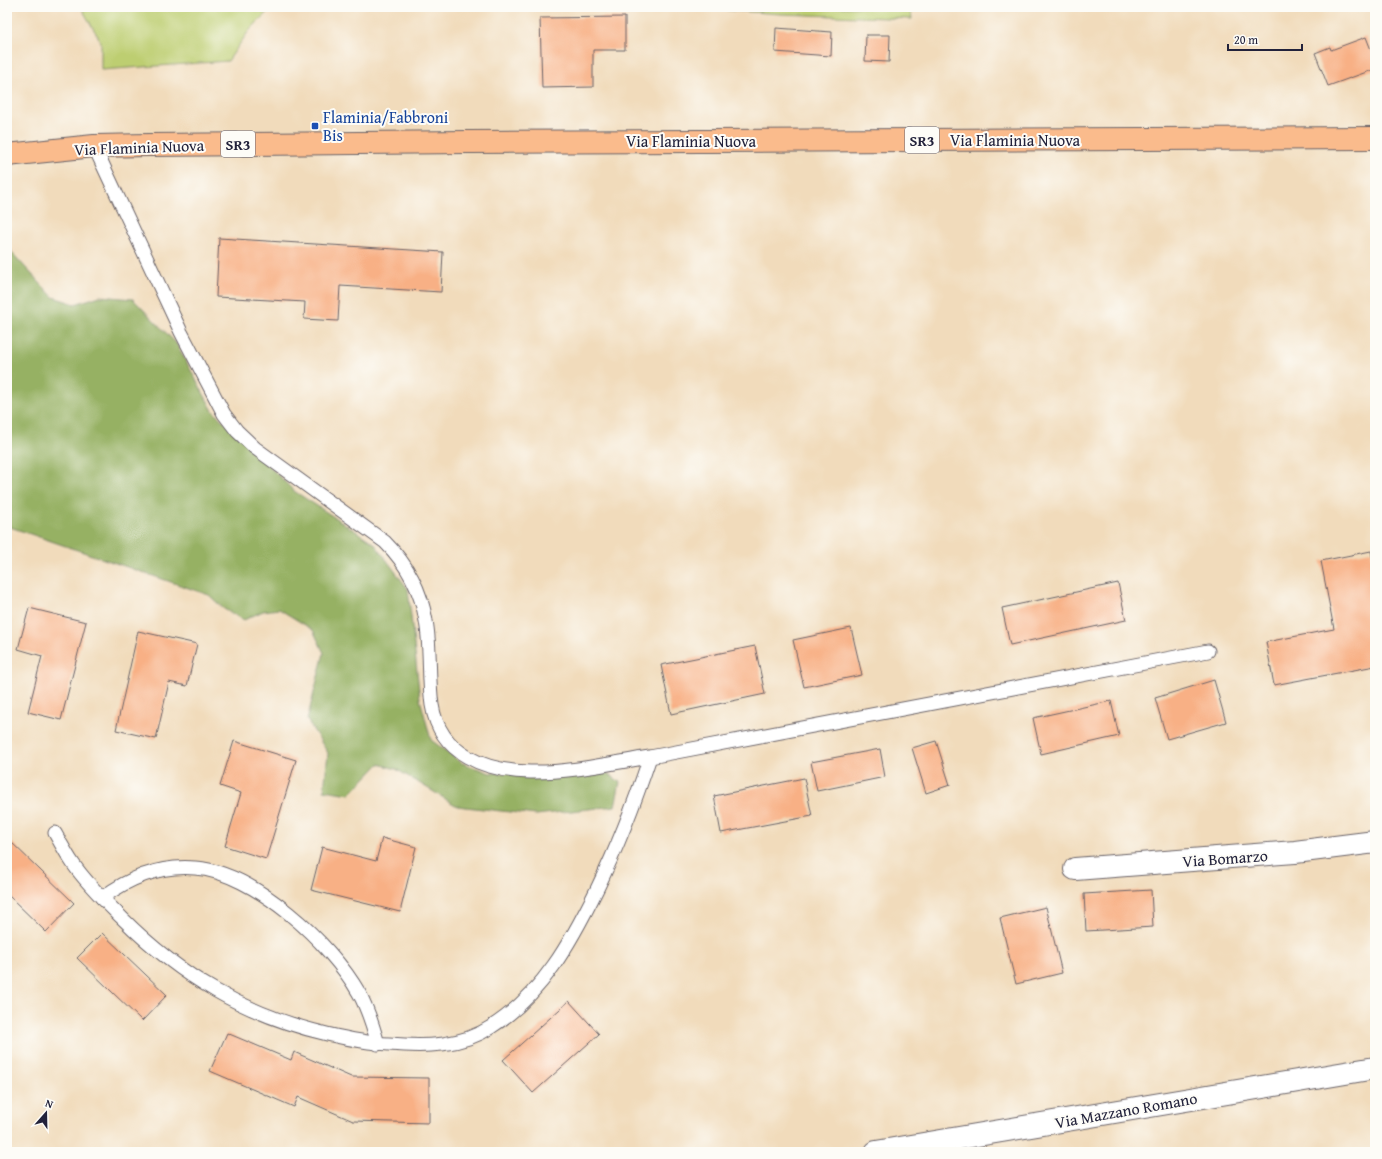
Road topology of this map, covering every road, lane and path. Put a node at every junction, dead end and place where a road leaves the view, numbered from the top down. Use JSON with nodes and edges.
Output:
{"nodes":[{"id":1,"x":1375,"y":138,"type":"edge"},
{"id":2,"x":94,"y":146,"type":"junction"},
{"id":3,"x":7,"y":155,"type":"edge"},
{"id":4,"x":1208,"y":651,"type":"dead end"},
{"id":5,"x":650,"y":757,"type":"junction"},
{"id":6,"x":55,"y":833,"type":"dead end"},
{"id":7,"x":1375,"y":842,"type":"edge"},
{"id":8,"x":1075,"y":869,"type":"dead end"},
{"id":9,"x":102,"y":898,"type":"junction"},
{"id":10,"x":378,"y":1044,"type":"junction"},
{"id":11,"x":1375,"y":1068,"type":"edge"},
{"id":12,"x":876,"y":1152,"type":"edge"}],
"edges":[{"from":1,"to":2,"type":"main road","name":"Via Flaminia Nuova","number":"SR3"},
{"from":2,"to":3,"type":"main road","name":"Via Flaminia Nuova","number":"SR3"},
{"from":2,"to":5,"type":"lane"},
{"from":4,"to":5,"type":"lane"},
{"from":5,"to":10,"type":"lane"},
{"from":6,"to":9,"type":"lane"},
{"from":7,"to":8,"type":"street","name":"Via Bomarzo"},
{"from":9,"to":10,"type":"lane"},
{"from":9,"to":10,"type":"lane"},
{"from":11,"to":12,"type":"street","name":"Via Mazzano Romano"}]}
